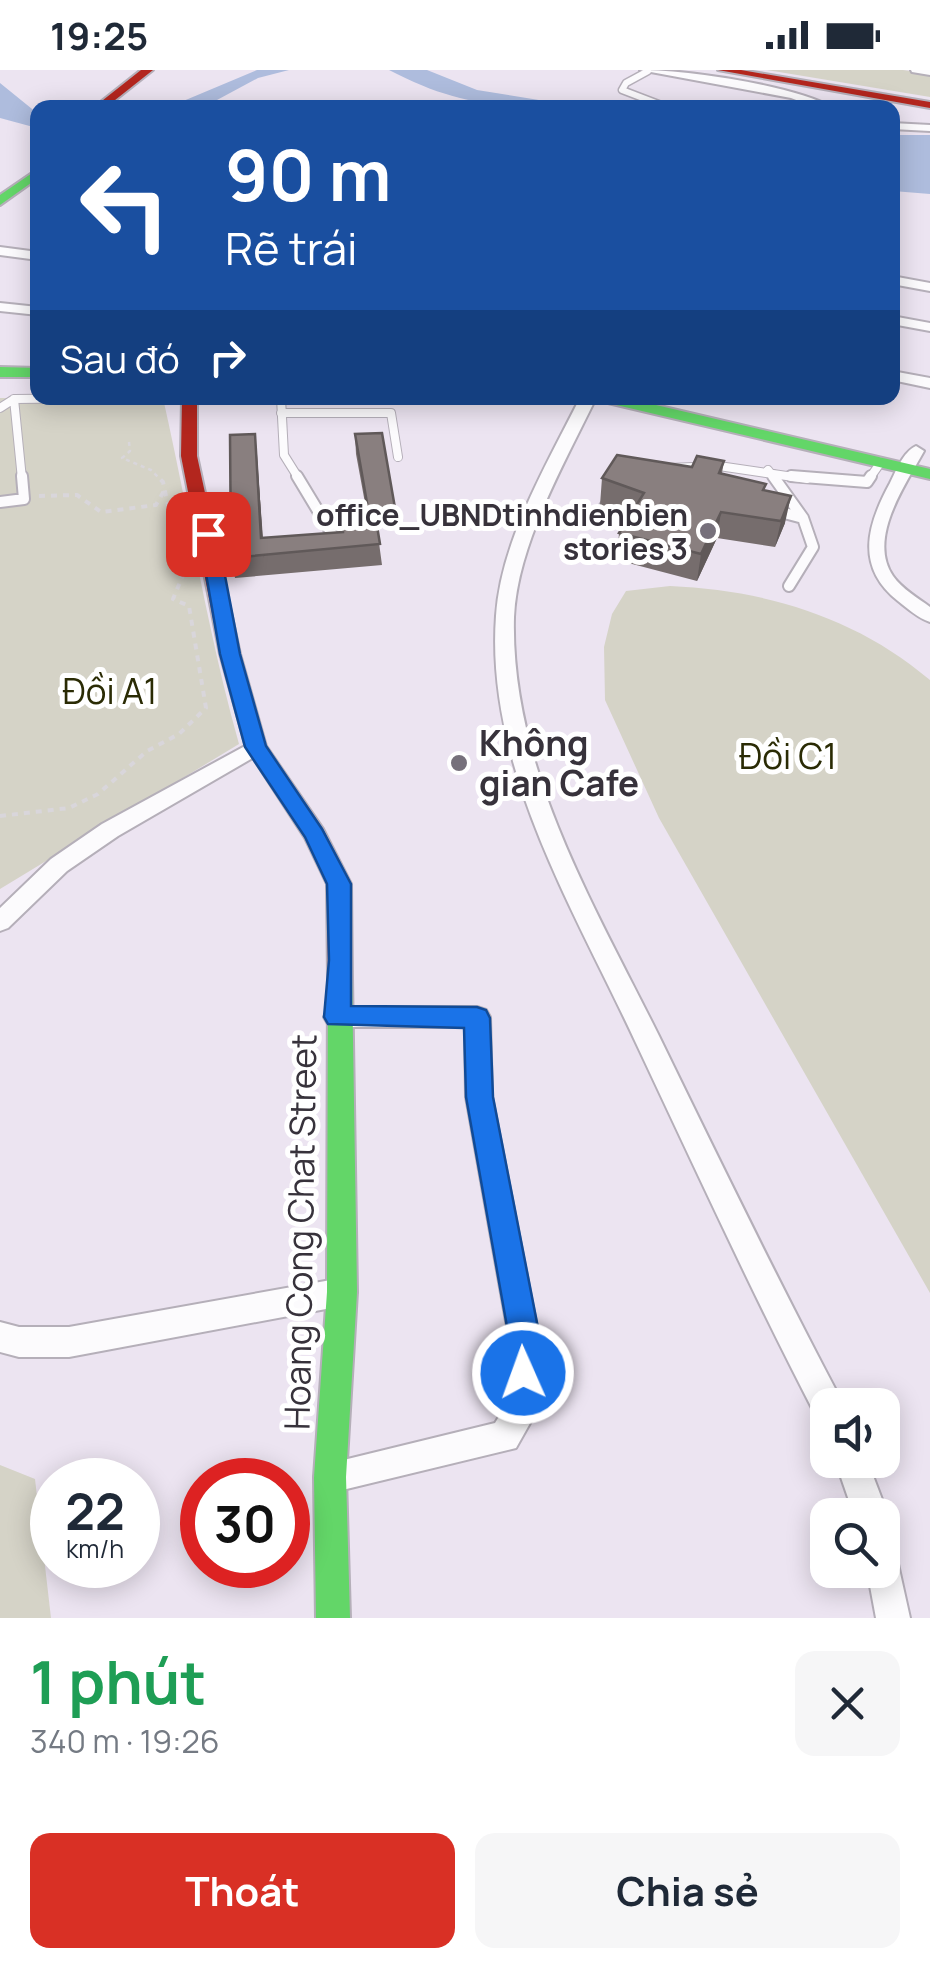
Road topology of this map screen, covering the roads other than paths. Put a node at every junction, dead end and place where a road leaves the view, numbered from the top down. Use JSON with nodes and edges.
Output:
{"nodes":[{"id":1,"x":169,"y":70,"type":"edge"},
{"id":2,"x":647,"y":70,"type":"edge"},
{"id":3,"x":723,"y":70,"type":"edge"},
{"id":4,"x":916,"y":70,"type":"edge"},
{"id":5,"x":930,"y":72,"type":"edge"},
{"id":6,"x":133,"y":90,"type":"edge"},
{"id":7,"x":648,"y":100,"type":"edge"},
{"id":8,"x":805,"y":100,"type":"edge"},
{"id":9,"x":930,"y":105,"type":"edge"},
{"id":10,"x":900,"y":126,"type":"edge"},
{"id":11,"x":930,"y":128,"type":"edge"},
{"id":12,"x":18,"y":175,"type":"edge"},
{"id":13,"x":0,"y":201,"type":"edge"},
{"id":14,"x":0,"y":251,"type":"edge"},
{"id":15,"x":30,"y":255,"type":"edge"},
{"id":16,"x":900,"y":281,"type":"edge"},
{"id":17,"x":930,"y":287,"type":"edge"},
{"id":18,"x":0,"y":307,"type":"edge"},
{"id":19,"x":30,"y":311,"type":"edge"},
{"id":20,"x":900,"y":321,"type":"edge"},
{"id":21,"x":930,"y":327,"type":"edge"},
{"id":22,"x":0,"y":372,"type":"edge"},
{"id":23,"x":30,"y":374,"type":"edge"},
{"id":24,"x":900,"y":377,"type":"edge"},
{"id":25,"x":930,"y":383,"type":"edge"},
{"id":26,"x":7,"y":393,"type":"edge"},
{"id":27,"x":188,"y":405,"type":"edge"},
{"id":28,"x":281,"y":405,"type":"edge"},
{"id":29,"x":585,"y":405,"type":"edge"},
{"id":30,"x":647,"y":405,"type":"edge"},
{"id":31,"x":702,"y":405,"type":"edge"},
{"id":32,"x":0,"y":408,"type":"edge"},
{"id":33,"x":281,"y":413,"type":"junction"},
{"id":34,"x":764,"y":426,"type":"junction"},
{"id":35,"x":398,"y":457,"type":"dead end"},
{"id":36,"x":918,"y":458,"type":"edge"},
{"id":37,"x":881,"y":462,"type":"junction"},
{"id":38,"x":768,"y":470,"type":"junction"},
{"id":39,"x":930,"y":474,"type":"edge"},
{"id":40,"x":656,"y":476,"type":"edge"},
{"id":41,"x":622,"y":484,"type":"edge"},
{"id":42,"x":0,"y":502,"type":"edge"},
{"id":43,"x":765,"y":508,"type":"edge"},
{"id":44,"x":803,"y":518,"type":"junction"},
{"id":45,"x":596,"y":520,"type":"dead end"},
{"id":46,"x":332,"y":534,"type":"edge"},
{"id":47,"x":886,"y":580,"type":"junction"},
{"id":48,"x":789,"y":586,"type":"dead end"},
{"id":49,"x":930,"y":590,"type":"edge"},
{"id":50,"x":930,"y":616,"type":"edge"},
{"id":51,"x":256,"y":747,"type":"junction"},
{"id":52,"x":0,"y":922,"type":"edge"},
{"id":53,"x":337,"y":1017,"type":"junction"},
{"id":54,"x":342,"y":1292,"type":"junction"},
{"id":55,"x":0,"y":1337,"type":"edge"},
{"id":56,"x":818,"y":1388,"type":"edge"},
{"id":57,"x":330,"y":1477,"type":"junction"},
{"id":58,"x":888,"y":1588,"type":"edge"},
{"id":59,"x":333,"y":1618,"type":"edge"},
{"id":60,"x":893,"y":1618,"type":"edge"}],
"edges":[{"from":1,"to":6,"type":"main road"},
{"from":2,"to":7,"type":"lane"},
{"from":2,"to":8,"type":"street"},
{"from":3,"to":9,"type":"main road"},
{"from":4,"to":5,"type":"street"},
{"from":10,"to":11,"type":"street"},
{"from":12,"to":13,"type":"main road"},
{"from":14,"to":15,"type":"street"},
{"from":16,"to":17,"type":"street"},
{"from":18,"to":19,"type":"street"},
{"from":20,"to":21,"type":"street"},
{"from":22,"to":23,"type":"main road"},
{"from":24,"to":25,"type":"street"},
{"from":26,"to":32,"type":"lane"},
{"from":26,"to":42,"type":"lane"},
{"from":27,"to":51,"type":"main road","name":"Hoang Cong Chat Street"},
{"from":28,"to":33,"type":"lane"},
{"from":29,"to":56,"type":"street"},
{"from":30,"to":34,"type":"main road"},
{"from":31,"to":34,"type":"main road"},
{"from":33,"to":35,"type":"lane"},
{"from":33,"to":46,"type":"lane"},
{"from":34,"to":36,"type":"main road"},
{"from":34,"to":37,"type":"main road"},
{"from":36,"to":37,"type":"main road"},
{"from":36,"to":39,"type":"main road"},
{"from":36,"to":47,"type":"street"},
{"from":37,"to":38,"type":"lane"},
{"from":38,"to":40,"type":"lane"},
{"from":38,"to":44,"type":"lane"},
{"from":41,"to":45,"type":"lane"},
{"from":43,"to":44,"type":"lane"},
{"from":44,"to":48,"type":"lane"},
{"from":47,"to":49,"type":"street"},
{"from":47,"to":50,"type":"street"},
{"from":51,"to":52,"type":"street"},
{"from":51,"to":53,"type":"main road","name":"Hoang Cong Chat Street"},
{"from":53,"to":54,"type":"main road","name":"Hoang Cong Chat Street"},
{"from":53,"to":57,"type":"street"},
{"from":54,"to":55,"type":"street"},
{"from":54,"to":57,"type":"main road","name":"Hoang Cong Chat Street"},
{"from":57,"to":59,"type":"main road","name":"Hoang Cong Chat Street"},
{"from":58,"to":60,"type":"street"}]}
